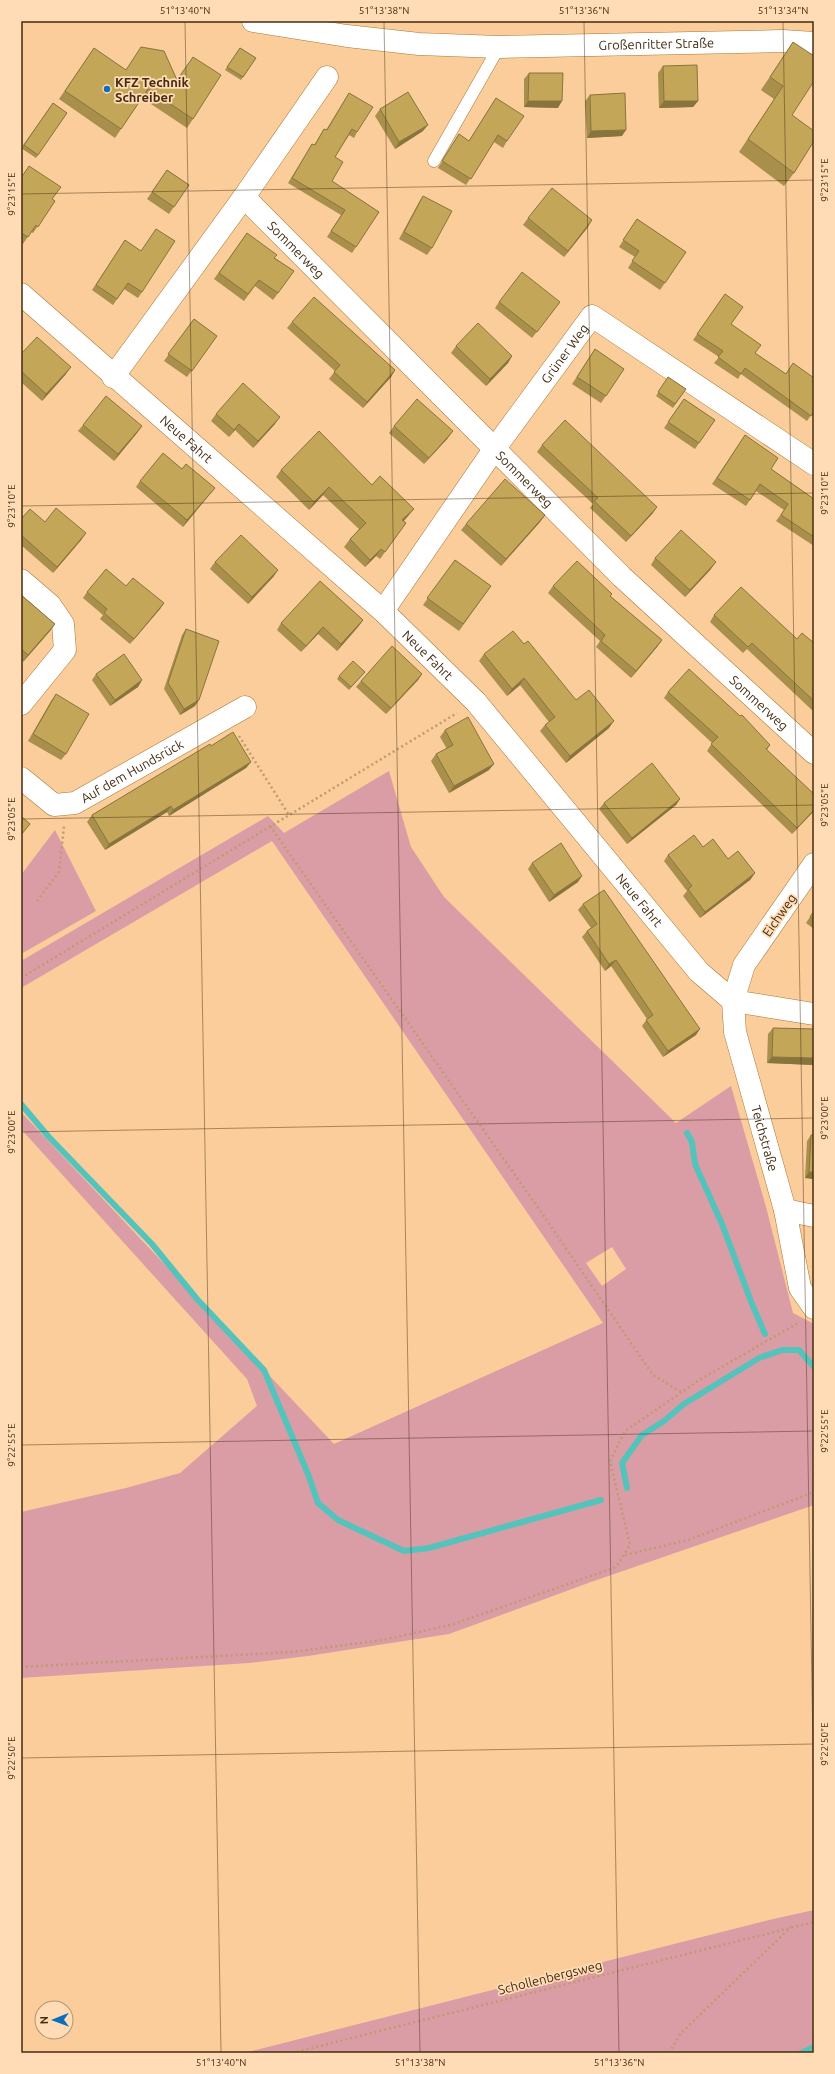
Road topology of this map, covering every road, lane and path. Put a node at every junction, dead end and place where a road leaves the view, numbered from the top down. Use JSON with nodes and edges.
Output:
{"nodes":[{"id":1,"x":253,"y":21,"type":"edge"},
{"id":2,"x":814,"y":43,"type":"edge"},
{"id":3,"x":499,"y":47,"type":"junction"},
{"id":4,"x":327,"y":77,"type":"dead end"},
{"id":5,"x":434,"y":161,"type":"dead end"},
{"id":6,"x":244,"y":197,"type":"junction"},
{"id":7,"x":21,"y":294,"type":"edge"},
{"id":8,"x":113,"y":376,"type":"junction"},
{"id":9,"x":495,"y":448,"type":"junction"},
{"id":10,"x":814,"y":464,"type":"edge"},
{"id":11,"x":21,"y":580,"type":"edge"},
{"id":12,"x":383,"y":611,"type":"junction"},
{"id":13,"x":476,"y":702,"type":"junction"},
{"id":14,"x":21,"y":704,"type":"edge"},
{"id":15,"x":236,"y":712,"type":"joint"},
{"id":16,"x":814,"y":753,"type":"edge"},
{"id":17,"x":21,"y":778,"type":"edge"},
{"id":18,"x":65,"y":804,"type":"junction"},
{"id":19,"x":289,"y":815,"type":"junction"},
{"id":20,"x":270,"y":826,"type":"junction"},
{"id":21,"x":814,"y":864,"type":"edge"},
{"id":22,"x":37,"y":901,"type":"dead end"},
{"id":23,"x":744,"y":965,"type":"joint"},
{"id":24,"x":21,"y":978,"type":"edge"},
{"id":25,"x":733,"y":1000,"type":"junction"},
{"id":26,"x":814,"y":1014,"type":"edge"},
{"id":27,"x":785,"y":1210,"type":"junction"},
{"id":28,"x":814,"y":1216,"type":"edge"},
{"id":29,"x":807,"y":1315,"type":"edge"},
{"id":30,"x":681,"y":1392,"type":"junction"},
{"id":31,"x":814,"y":1492,"type":"edge"},
{"id":32,"x":624,"y":1555,"type":"junction"},
{"id":33,"x":21,"y":1667,"type":"edge"},
{"id":34,"x":814,"y":1922,"type":"edge"},
{"id":35,"x":792,"y":1926,"type":"junction"},
{"id":36,"x":292,"y":2053,"type":"edge"},
{"id":37,"x":669,"y":2053,"type":"edge"}],
"edges":[{"from":1,"to":3,"type":"street","name":"Großenritter Straße"},
{"from":2,"to":3,"type":"street","name":"Großenritter Straße"},
{"from":3,"to":5,"type":"lane"},
{"from":4,"to":6,"type":"street"},
{"from":6,"to":8,"type":"street"},
{"from":6,"to":9,"type":"street","name":"Sommerweg"},
{"from":7,"to":8,"type":"street","name":"Neue Fahrt"},
{"from":8,"to":12,"type":"street","name":"Neue Fahrt"},
{"from":9,"to":10,"type":"street","name":"Grüner Weg"},
{"from":9,"to":12,"type":"street","name":"Grüner Weg"},
{"from":9,"to":16,"type":"street","name":"Sommerweg"},
{"from":11,"to":14,"type":"street"},
{"from":12,"to":13,"type":"street","name":"Neue Fahrt"},
{"from":13,"to":19,"type":"path"},
{"from":13,"to":25,"type":"street","name":"Neue Fahrt"},
{"from":15,"to":18,"type":"street","name":"Auf dem Hundsrück"},
{"from":15,"to":19,"type":"path"},
{"from":17,"to":18,"type":"street","name":"Auf dem Hundsrück"},
{"from":18,"to":22,"type":"path"},
{"from":19,"to":20,"type":"path"},
{"from":20,"to":24,"type":"path"},
{"from":20,"to":30,"type":"path"},
{"from":21,"to":23,"type":"street","name":"Eichweg"},
{"from":23,"to":25,"type":"street","name":"Teichstraße"},
{"from":25,"to":26,"type":"street","name":"Neue Fahrt"},
{"from":25,"to":27,"type":"street","name":"Teichstraße"},
{"from":27,"to":28,"type":"street"},
{"from":27,"to":29,"type":"street","name":"Teichstraße"},
{"from":29,"to":30,"type":"path"},
{"from":30,"to":32,"type":"path"},
{"from":31,"to":32,"type":"path"},
{"from":32,"to":33,"type":"path"},
{"from":34,"to":35,"type":"path","name":"Schollenbergsweg"},
{"from":35,"to":36,"type":"path","name":"Schollenbergsweg"},
{"from":35,"to":37,"type":"path"}]}
